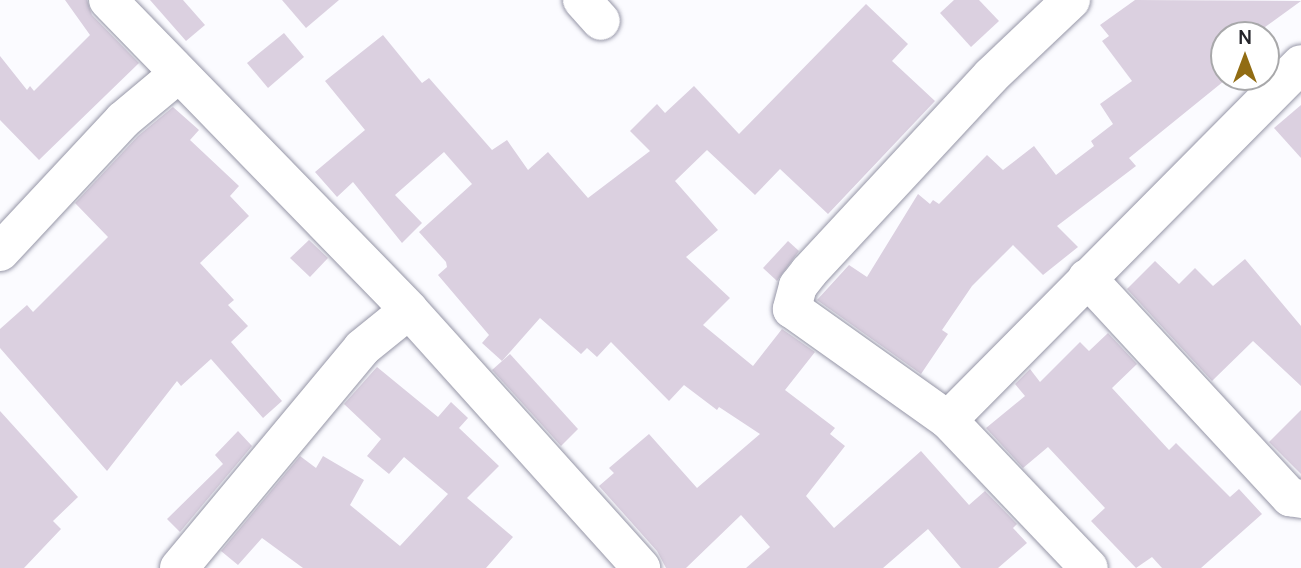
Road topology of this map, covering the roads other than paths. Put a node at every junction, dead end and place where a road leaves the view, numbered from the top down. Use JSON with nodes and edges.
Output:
{"nodes":[{"id":1,"x":108,"y":0,"type":"edge"},
{"id":2,"x":1071,"y":0,"type":"edge"},
{"id":3,"x":1301,"y":64,"type":"edge"},
{"id":4,"x":177,"y":75,"type":"junction"},
{"id":5,"x":0,"y":251,"type":"edge"},
{"id":6,"x":1087,"y":278,"type":"junction"},
{"id":7,"x":408,"y":310,"type":"junction"},
{"id":8,"x":948,"y":420,"type":"junction"},
{"id":9,"x":1301,"y":499,"type":"edge"},
{"id":10,"x":179,"y":568,"type":"edge"},
{"id":11,"x":641,"y":568,"type":"edge"},
{"id":12,"x":1089,"y":568,"type":"edge"}],
"edges":[{"from":1,"to":4,"type":"street"},
{"from":2,"to":8,"type":"street"},
{"from":3,"to":6,"type":"street"},
{"from":4,"to":5,"type":"street"},
{"from":4,"to":7,"type":"street"},
{"from":6,"to":8,"type":"street"},
{"from":6,"to":9,"type":"street"},
{"from":7,"to":10,"type":"street"},
{"from":7,"to":11,"type":"street"},
{"from":8,"to":12,"type":"street"}]}
